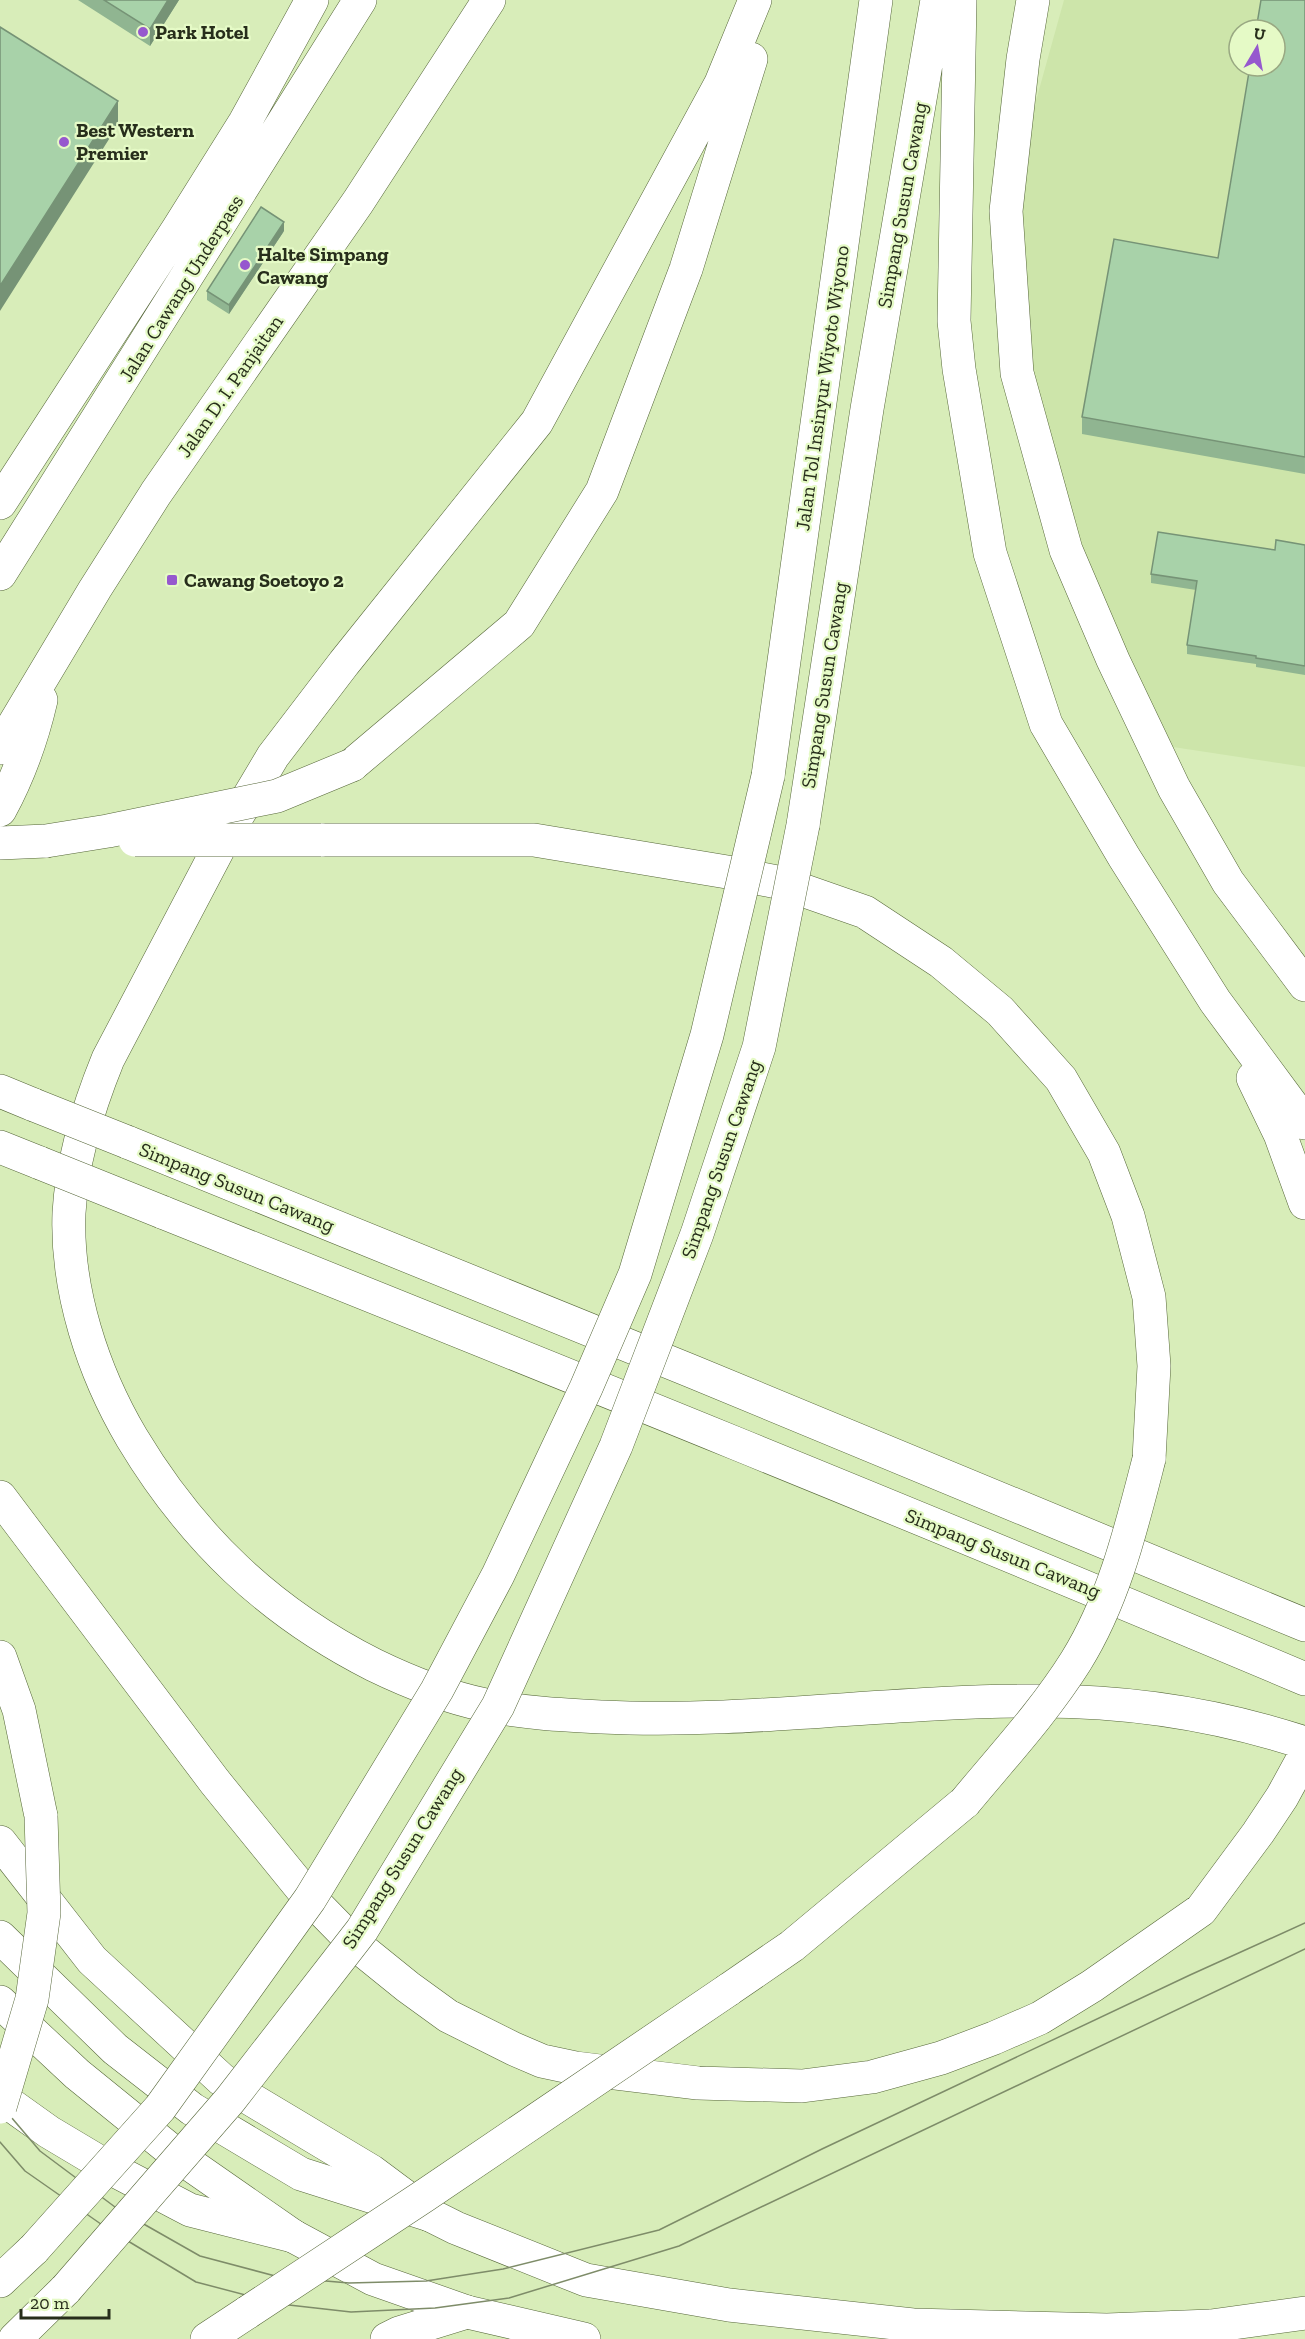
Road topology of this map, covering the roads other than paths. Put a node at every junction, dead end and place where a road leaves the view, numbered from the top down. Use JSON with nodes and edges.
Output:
{"nodes":[{"id":1,"x":312,"y":0,"type":"edge"},
{"id":2,"x":360,"y":0,"type":"edge"},
{"id":3,"x":489,"y":0,"type":"edge"},
{"id":4,"x":755,"y":0,"type":"edge"},
{"id":5,"x":769,"y":0,"type":"edge"},
{"id":6,"x":876,"y":0,"type":"edge"},
{"id":7,"x":937,"y":0,"type":"edge"},
{"id":8,"x":960,"y":0,"type":"edge"},
{"id":9,"x":1033,"y":0,"type":"edge"},
{"id":10,"x":1053,"y":496,"type":"junction"},
{"id":11,"x":0,"y":503,"type":"edge"},
{"id":12,"x":0,"y":574,"type":"edge"},
{"id":13,"x":49,"y":666,"type":"junction"},
{"id":14,"x":0,"y":712,"type":"edge"},
{"id":15,"x":0,"y":748,"type":"edge"},
{"id":16,"x":0,"y":810,"type":"edge"},
{"id":17,"x":46,"y":841,"type":"junction"},
{"id":18,"x":0,"y":843,"type":"edge"},
{"id":19,"x":1305,"y":948,"type":"edge"},
{"id":20,"x":1305,"y":985,"type":"edge"},
{"id":21,"x":1215,"y":1001,"type":"junction"},
{"id":22,"x":0,"y":1091,"type":"edge"},
{"id":23,"x":1305,"y":1123,"type":"edge"},
{"id":24,"x":0,"y":1147,"type":"edge"},
{"id":25,"x":1305,"y":1203,"type":"edge"},
{"id":26,"x":0,"y":1497,"type":"edge"},
{"id":27,"x":1305,"y":1625,"type":"edge"},
{"id":28,"x":0,"y":1657,"type":"edge"},
{"id":29,"x":1305,"y":1679,"type":"edge"},
{"id":30,"x":1305,"y":1743,"type":"edge"},
{"id":31,"x":1305,"y":1755,"type":"edge"},
{"id":32,"x":0,"y":1842,"type":"edge"},
{"id":33,"x":0,"y":1937,"type":"edge"},
{"id":34,"x":0,"y":2002,"type":"edge"},
{"id":35,"x":0,"y":2097,"type":"edge"},
{"id":36,"x":0,"y":2107,"type":"edge"},
{"id":37,"x":430,"y":2215,"type":"junction"},
{"id":38,"x":293,"y":2236,"type":"junction"},
{"id":39,"x":0,"y":2281,"type":"edge"},
{"id":40,"x":467,"y":2312,"type":"junction"},
{"id":41,"x":1305,"y":2313,"type":"edge"},
{"id":42,"x":1107,"y":2330,"type":"junction"},
{"id":43,"x":15,"y":2339,"type":"edge"},
{"id":44,"x":207,"y":2339,"type":"edge"},
{"id":45,"x":387,"y":2339,"type":"edge"},
{"id":46,"x":584,"y":2339,"type":"edge"},
{"id":47,"x":1153,"y":2339,"type":"edge"}],
"edges":[{"from":1,"to":11,"type":"main road"},
{"from":2,"to":12,"type":"main road","name":"Jalan Cawang Underpass"},
{"from":3,"to":13,"type":"main road","name":"Jalan D. I. Panjaitan"},
{"from":4,"to":30,"type":"main road"},
{"from":5,"to":17,"type":"main road","bridge":true},
{"from":6,"to":39,"type":"main road","name":"Jalan Tol Insinyur Wiyoto Wiyono","bridge":true},
{"from":7,"to":43,"type":"main road","name":"Simpang Susun Cawang","bridge":true},
{"from":8,"to":21,"type":"main road"},
{"from":9,"to":10,"type":"main road"},
{"from":10,"to":19,"type":"main road"},
{"from":10,"to":20,"type":"main road"},
{"from":13,"to":14,"type":"main road"},
{"from":13,"to":15,"type":"main road","name":"Jalan D. I. Panjaitan"},
{"from":13,"to":16,"type":"main road"},
{"from":17,"to":18,"type":"main road"},
{"from":17,"to":44,"type":"main road","bridge":true},
{"from":21,"to":23,"type":"main road"},
{"from":21,"to":25,"type":"main road"},
{"from":22,"to":27,"type":"main road","name":"Simpang Susun Cawang","bridge":true},
{"from":24,"to":29,"type":"main road","name":"Simpang Susun Cawang","bridge":true},
{"from":26,"to":31,"type":"main road"},
{"from":28,"to":36,"type":"main road","bridge":true},
{"from":32,"to":37,"type":"main road"},
{"from":33,"to":37,"type":"main road"},
{"from":34,"to":38,"type":"main road"},
{"from":35,"to":38,"type":"main road"},
{"from":37,"to":42,"type":"main road"},
{"from":38,"to":40,"type":"main road"},
{"from":40,"to":45,"type":"main road"},
{"from":40,"to":46,"type":"main road"},
{"from":41,"to":42,"type":"main road"},
{"from":42,"to":47,"type":"main road"}]}
